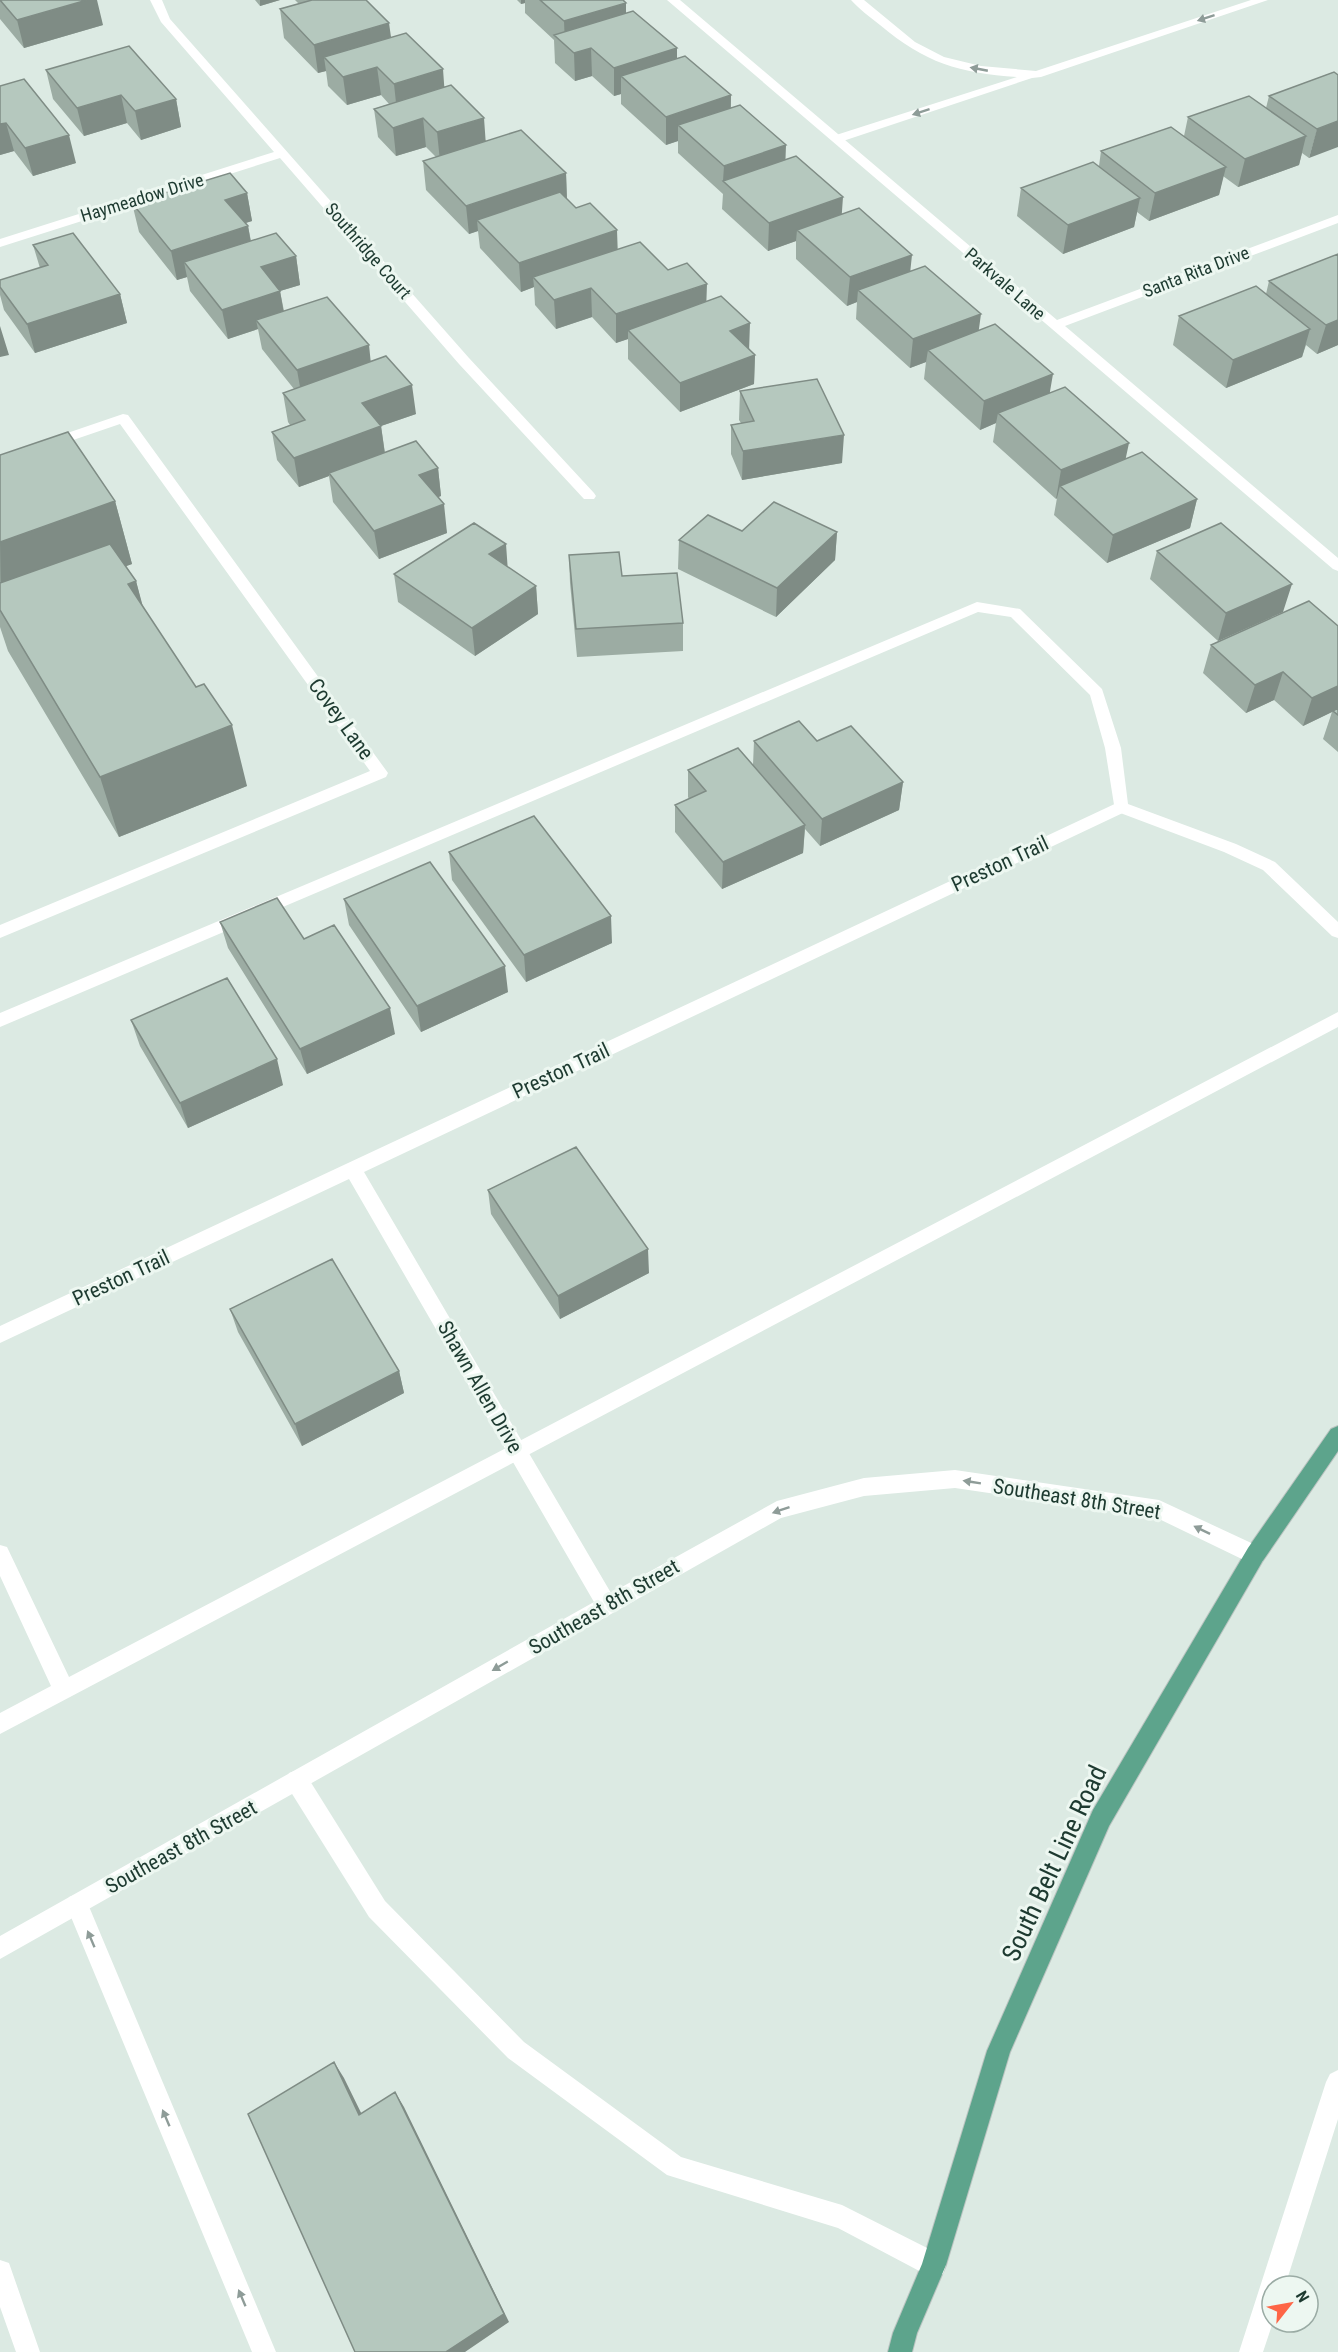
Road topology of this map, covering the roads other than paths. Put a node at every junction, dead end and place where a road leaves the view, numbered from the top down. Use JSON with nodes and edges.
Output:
{"nodes":[{"id":1,"x":156,"y":0,"type":"edge"},
{"id":2,"x":673,"y":0,"type":"edge"},
{"id":3,"x":857,"y":0,"type":"edge"},
{"id":4,"x":1262,"y":0,"type":"edge"},
{"id":5,"x":1036,"y":75,"type":"junction"},
{"id":6,"x":837,"y":139,"type":"junction"},
{"id":7,"x":284,"y":153,"type":"junction"},
{"id":8,"x":1338,"y":219,"type":"edge"},
{"id":9,"x":0,"y":243,"type":"edge"},
{"id":10,"x":1054,"y":326,"type":"junction"},
{"id":11,"x":0,"y":461,"type":"edge"},
{"id":12,"x":590,"y":496,"type":"dead end"},
{"id":13,"x":1338,"y":566,"type":"edge"},
{"id":14,"x":1121,"y":807,"type":"junction"},
{"id":15,"x":0,"y":932,"type":"edge"},
{"id":16,"x":1338,"y":932,"type":"edge"},
{"id":17,"x":1338,"y":1019,"type":"edge"},
{"id":18,"x":0,"y":1020,"type":"edge"},
{"id":19,"x":353,"y":1169,"type":"junction"},
{"id":20,"x":0,"y":1335,"type":"edge"},
{"id":21,"x":1338,"y":1435,"type":"edge"},
{"id":22,"x":517,"y":1452,"type":"junction"},
{"id":23,"x":0,"y":1554,"type":"edge"},
{"id":24,"x":1255,"y":1555,"type":"junction"},
{"id":25,"x":607,"y":1605,"type":"junction"},
{"id":26,"x":64,"y":1690,"type":"junction"},
{"id":27,"x":0,"y":1724,"type":"edge"},
{"id":28,"x":297,"y":1782,"type":"junction"},
{"id":29,"x":76,"y":1905,"type":"junction"},
{"id":30,"x":0,"y":1948,"type":"edge"},
{"id":31,"x":1338,"y":2082,"type":"edge"},
{"id":32,"x":1332,"y":2123,"type":"edge"},
{"id":33,"x":934,"y":2265,"type":"junction"},
{"id":34,"x":0,"y":2272,"type":"edge"},
{"id":35,"x":1277,"y":2274,"type":"edge"},
{"id":36,"x":1260,"y":2324,"type":"edge"},
{"id":37,"x":28,"y":2352,"type":"edge"},
{"id":38,"x":264,"y":2352,"type":"edge"},
{"id":39,"x":900,"y":2352,"type":"edge"},
{"id":40,"x":1251,"y":2352,"type":"edge"}],
"edges":[{"from":1,"to":7,"type":"street","name":"Southridge Court"},
{"from":2,"to":6,"type":"street","name":"Parkvale Lane"},
{"from":5,"to":3,"type":"street","one_way":true},
{"from":4,"to":5,"type":"street","one_way":true},
{"from":5,"to":6,"type":"street","one_way":true},
{"from":6,"to":10,"type":"street","name":"Parkvale Lane"},
{"from":7,"to":9,"type":"street","name":"Haymeadow Drive"},
{"from":7,"to":12,"type":"street","name":"Southridge Court"},
{"from":8,"to":10,"type":"street","name":"Santa Rita Drive"},
{"from":10,"to":13,"type":"street","name":"Parkvale Lane"},
{"from":11,"to":15,"type":"street","name":"Covey Lane"},
{"from":14,"to":16,"type":"street"},
{"from":14,"to":18,"type":"street"},
{"from":14,"to":19,"type":"street","name":"Preston Trail"},
{"from":17,"to":22,"type":"street"},
{"from":19,"to":20,"type":"street","name":"Preston Trail"},
{"from":19,"to":22,"type":"street","name":"Shawn Allen Drive"},
{"from":21,"to":24,"type":"main road","name":"South Belt Line Road"},
{"from":22,"to":25,"type":"street","name":"Shawn Allen Drive"},
{"from":22,"to":26,"type":"street"},
{"from":23,"to":26,"type":"street"},
{"from":24,"to":25,"type":"street","name":"Southeast 8th Street","one_way":true},
{"from":24,"to":33,"type":"main road","name":"South Belt Line Road"},
{"from":25,"to":28,"type":"street","name":"Southeast 8th Street","one_way":true},
{"from":26,"to":27,"type":"street"},
{"from":28,"to":29,"type":"street","name":"Southeast 8th Street"},
{"from":28,"to":33,"type":"street"},
{"from":29,"to":30,"type":"street","name":"Southeast 8th Street"},
{"from":38,"to":29,"type":"street","one_way":true},
{"from":31,"to":32,"type":"street"},
{"from":32,"to":35,"type":"street"},
{"from":33,"to":39,"type":"main road","name":"South Belt Line Road"},
{"from":34,"to":37,"type":"street"},
{"from":36,"to":40,"type":"street"}]}
